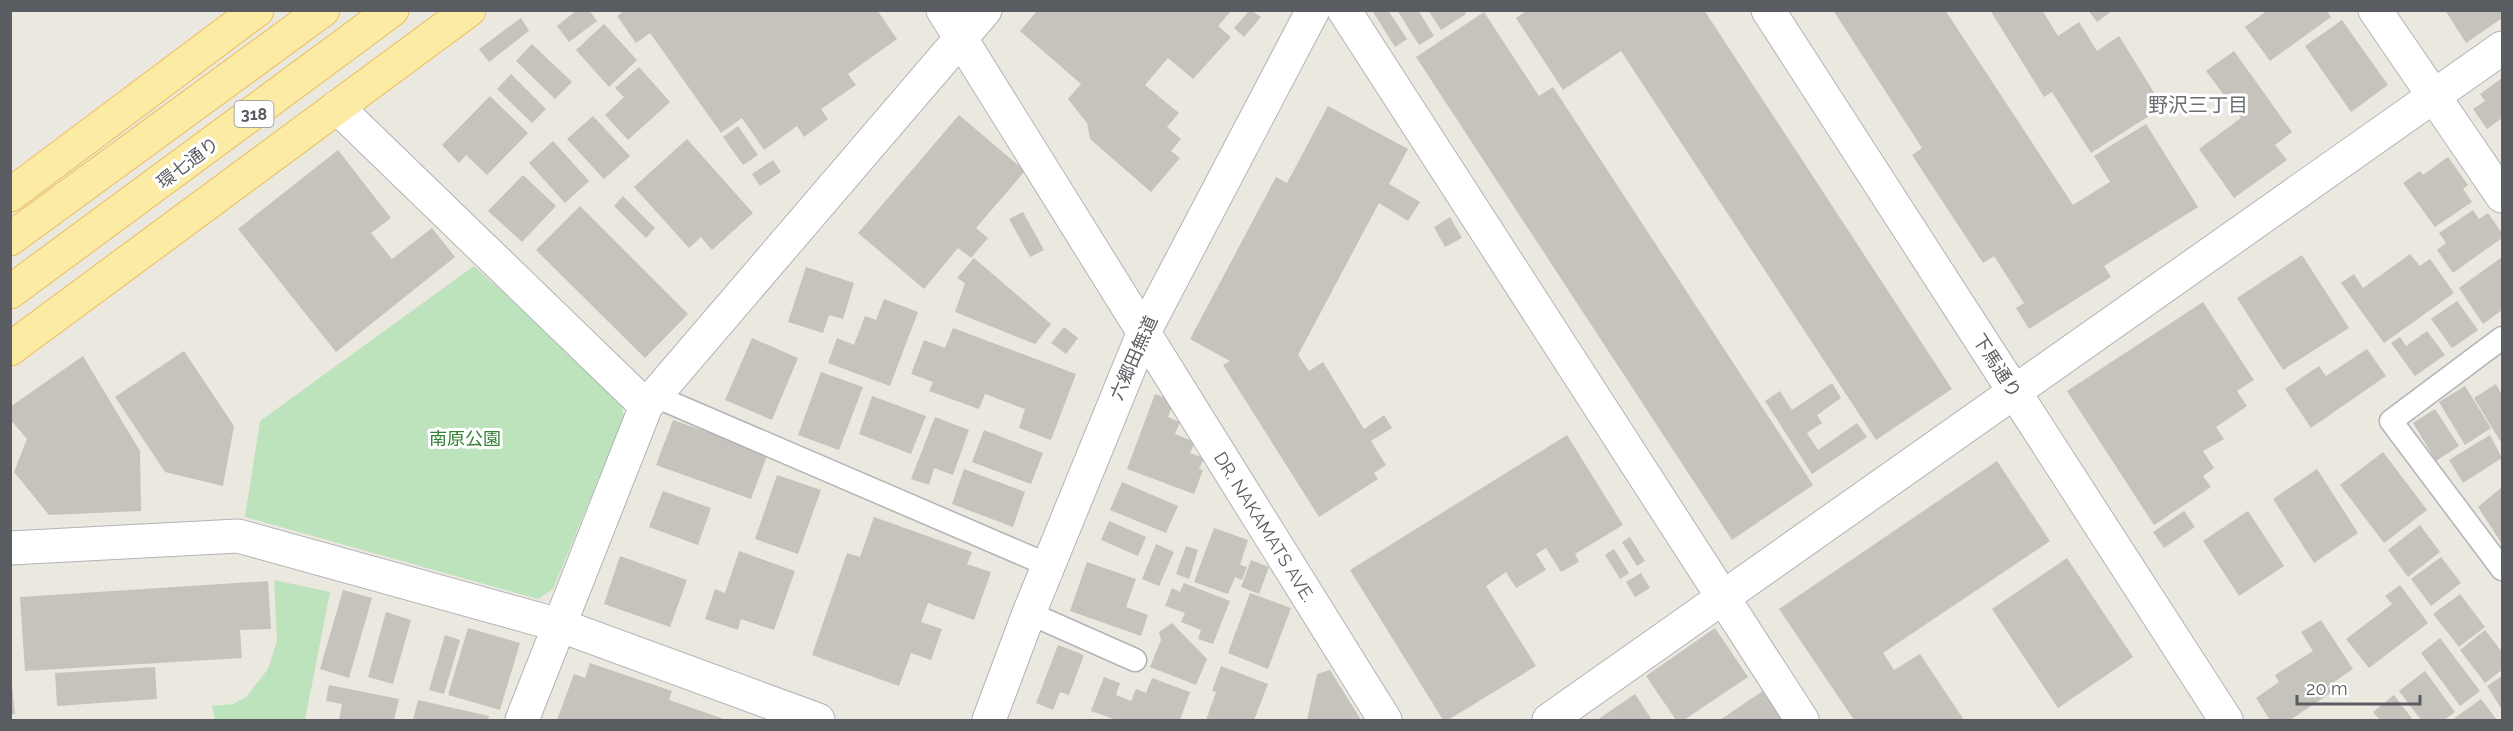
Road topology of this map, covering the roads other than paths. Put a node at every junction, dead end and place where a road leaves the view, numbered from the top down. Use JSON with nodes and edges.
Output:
{"nodes":[{"id":1,"x":258,"y":10,"type":"edge"},
{"id":2,"x":323,"y":10,"type":"edge"},
{"id":3,"x":392,"y":10,"type":"edge"},
{"id":4,"x":469,"y":10,"type":"edge"},
{"id":5,"x":943,"y":10,"type":"edge"},
{"id":6,"x":985,"y":10,"type":"edge"},
{"id":7,"x":1313,"y":10,"type":"edge"},
{"id":8,"x":1344,"y":10,"type":"edge"},
{"id":9,"x":1768,"y":10,"type":"edge"},
{"id":10,"x":2375,"y":10,"type":"edge"},
{"id":11,"x":961,"y":38,"type":"junction"},
{"id":12,"x":2502,"y":48,"type":"edge"},
{"id":13,"x":2435,"y":97,"type":"junction"},
{"id":14,"x":337,"y":107,"type":"junction"},
{"id":15,"x":10,"y":195,"type":"edge"},
{"id":16,"x":2502,"y":196,"type":"edge"},
{"id":17,"x":10,"y":239,"type":"edge"},
{"id":18,"x":10,"y":292,"type":"edge"},
{"id":19,"x":24,"y":332,"type":"edge"},
{"id":20,"x":1143,"y":334,"type":"junction"},
{"id":21,"x":2502,"y":338,"type":"edge"},
{"id":22,"x":10,"y":349,"type":"edge"},
{"id":23,"x":2014,"y":392,"type":"junction"},
{"id":24,"x":651,"y":401,"type":"junction"},
{"id":25,"x":10,"y":548,"type":"edge"},
{"id":26,"x":1048,"y":565,"type":"junction"},
{"id":27,"x":2502,"y":569,"type":"edge"},
{"id":28,"x":1723,"y":598,"type":"junction"},
{"id":29,"x":1029,"y":613,"type":"junction"},
{"id":30,"x":559,"y":625,"type":"junction"},
{"id":31,"x":1135,"y":660,"type":"dead end"},
{"id":32,"x":522,"y":720,"type":"edge"},
{"id":33,"x":818,"y":720,"type":"edge"},
{"id":34,"x":989,"y":720,"type":"edge"},
{"id":35,"x":1384,"y":720,"type":"edge"},
{"id":36,"x":1549,"y":720,"type":"edge"},
{"id":37,"x":1802,"y":720,"type":"edge"},
{"id":38,"x":2226,"y":720,"type":"edge"}],
"edges":[{"from":1,"to":15,"type":"main road"},
{"from":2,"to":17,"type":"main road","number":"318"},
{"from":3,"to":18,"type":"main road","name":"環七通り","number":"318"},
{"from":4,"to":14,"type":"main road"},
{"from":5,"to":11,"type":"street","name":"DR. NAKAMATS AVE."},
{"from":6,"to":11,"type":"street"},
{"from":7,"to":20,"type":"street","name":"六郷田無道"},
{"from":8,"to":28,"type":"street"},
{"from":9,"to":23,"type":"street","name":"下馬通り"},
{"from":10,"to":13,"type":"street"},
{"from":11,"to":20,"type":"street","name":"DR. NAKAMATS AVE."},
{"from":11,"to":24,"type":"street"},
{"from":12,"to":13,"type":"street"},
{"from":13,"to":16,"type":"street"},
{"from":13,"to":23,"type":"street"},
{"from":14,"to":19,"type":"main road"},
{"from":14,"to":24,"type":"street"},
{"from":19,"to":22,"type":"main road"},
{"from":20,"to":26,"type":"street","name":"六郷田無道"},
{"from":20,"to":35,"type":"street","name":"DR. NAKAMATS AVE."},
{"from":21,"to":27,"type":"lane"},
{"from":23,"to":28,"type":"street"},
{"from":23,"to":38,"type":"street","name":"下馬通り"},
{"from":24,"to":26,"type":"lane"},
{"from":24,"to":30,"type":"street"},
{"from":25,"to":30,"type":"street"},
{"from":26,"to":29,"type":"street","name":"六郷田無道"},
{"from":28,"to":36,"type":"street"},
{"from":28,"to":37,"type":"street"},
{"from":29,"to":31,"type":"lane"},
{"from":29,"to":34,"type":"street","name":"六郷田無道"},
{"from":30,"to":32,"type":"street"},
{"from":30,"to":33,"type":"street"}]}
